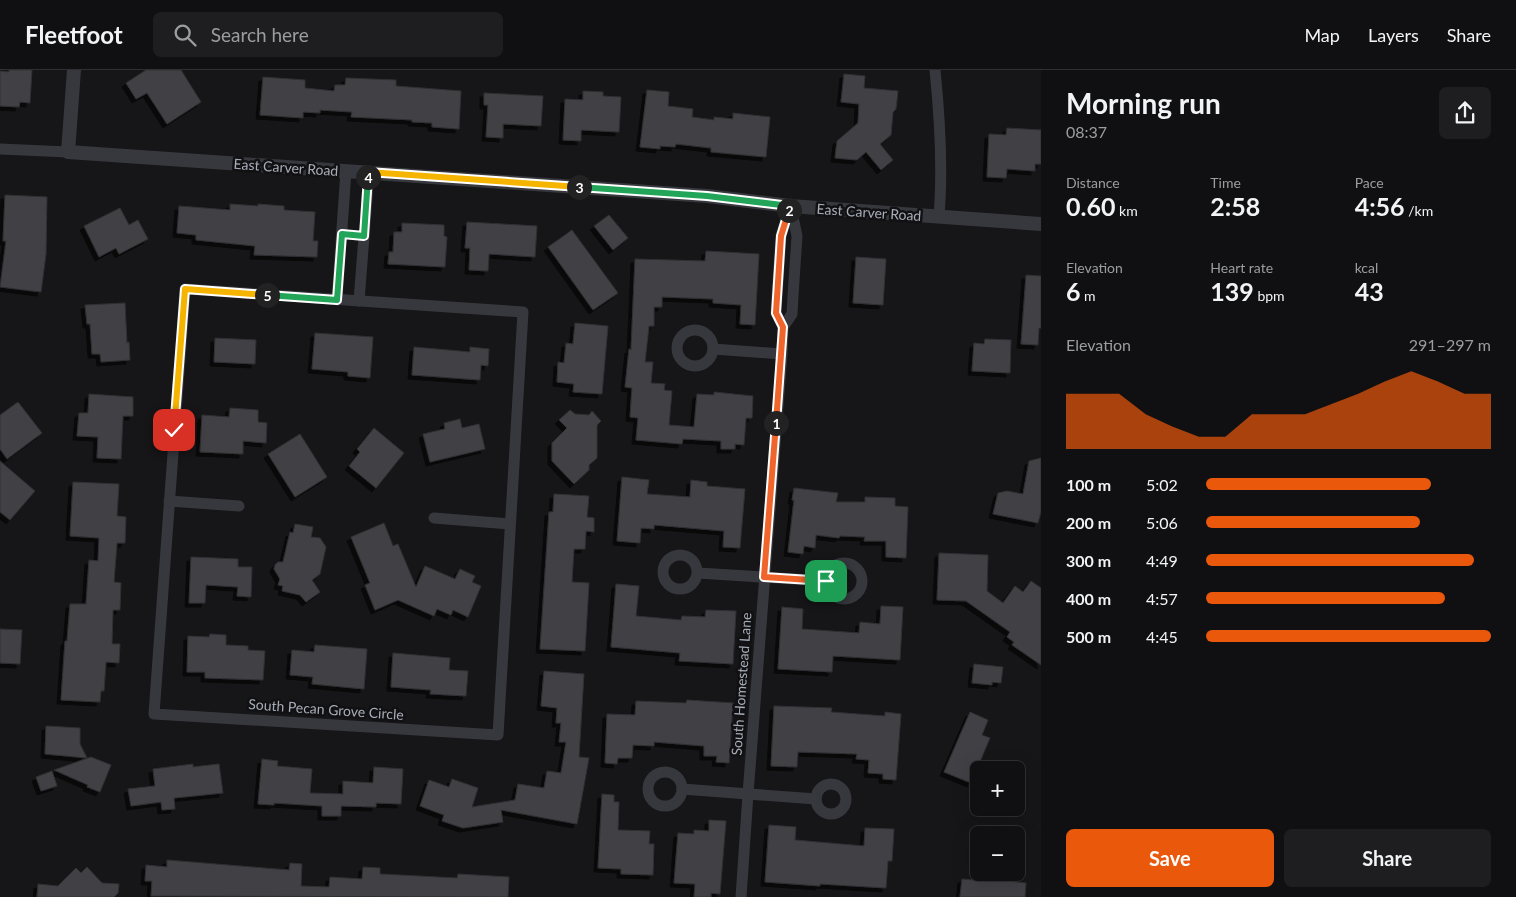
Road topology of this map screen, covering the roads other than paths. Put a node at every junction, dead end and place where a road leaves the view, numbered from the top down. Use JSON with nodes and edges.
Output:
{"nodes":[{"id":1,"x":74,"y":70,"type":"edge"},
{"id":2,"x":935,"y":70,"type":"edge"},
{"id":3,"x":0,"y":149,"type":"edge"},
{"id":4,"x":68,"y":152,"type":"junction"},
{"id":5,"x":346,"y":171,"type":"junction"},
{"id":6,"x":368,"y":172,"type":"junction"},
{"id":7,"x":790,"y":206,"type":"junction"},
{"id":8,"x":939,"y":216,"type":"junction"},
{"id":9,"x":1041,"y":224,"type":"edge"},
{"id":10,"x":342,"y":234,"type":"junction"},
{"id":11,"x":364,"y":236,"type":"junction"},
{"id":12,"x":337,"y":300,"type":"junction"},
{"id":13,"x":359,"y":301,"type":"junction"},
{"id":14,"x":713,"y":349,"type":"dead end"},
{"id":15,"x":782,"y":354,"type":"junction"},
{"id":16,"x":168,"y":502,"type":"junction"},
{"id":17,"x":239,"y":506,"type":"dead end"},
{"id":18,"x":434,"y":518,"type":"dead end"},
{"id":19,"x":510,"y":524,"type":"junction"},
{"id":20,"x":698,"y":573,"type":"dead end"},
{"id":21,"x":764,"y":577,"type":"junction"},
{"id":22,"x":826,"y":581,"type":"dead end"},
{"id":23,"x":682,"y":789,"type":"dead end"},
{"id":24,"x":748,"y":794,"type":"junction"},
{"id":25,"x":816,"y":799,"type":"dead end"},
{"id":26,"x":742,"y":897,"type":"edge"}],
"edges":[{"from":1,"to":4,"type":"street"},
{"from":2,"to":8,"type":"street"},
{"from":3,"to":4,"type":"street"},
{"from":4,"to":5,"type":"street","name":"East Carver Road"},
{"from":5,"to":6,"type":"street","name":"East Carver Road"},
{"from":5,"to":10,"type":"street"},
{"from":6,"to":7,"type":"street","name":"East Carver Road"},
{"from":6,"to":11,"type":"street"},
{"from":7,"to":8,"type":"street","name":"East Carver Road"},
{"from":7,"to":15,"type":"street","name":"South Homestead Lane"},
{"from":8,"to":9,"type":"street","name":"East Carver Road"},
{"from":10,"to":11,"type":"street"},
{"from":10,"to":12,"type":"street"},
{"from":11,"to":13,"type":"street"},
{"from":12,"to":13,"type":"street","name":"South Pecan Grove Circle"},
{"from":12,"to":16,"type":"street","name":"South Pecan Grove Circle"},
{"from":13,"to":19,"type":"street","name":"South Pecan Grove Circle"},
{"from":14,"to":15,"type":"street"},
{"from":15,"to":21,"type":"street","name":"South Homestead Lane"},
{"from":16,"to":17,"type":"street"},
{"from":16,"to":19,"type":"street","name":"South Pecan Grove Circle"},
{"from":18,"to":19,"type":"street"},
{"from":20,"to":21,"type":"street"},
{"from":21,"to":22,"type":"street"},
{"from":21,"to":24,"type":"street","name":"South Homestead Lane"},
{"from":23,"to":24,"type":"street"},
{"from":24,"to":25,"type":"street"},
{"from":24,"to":26,"type":"street","name":"South Homestead Lane"}]}
